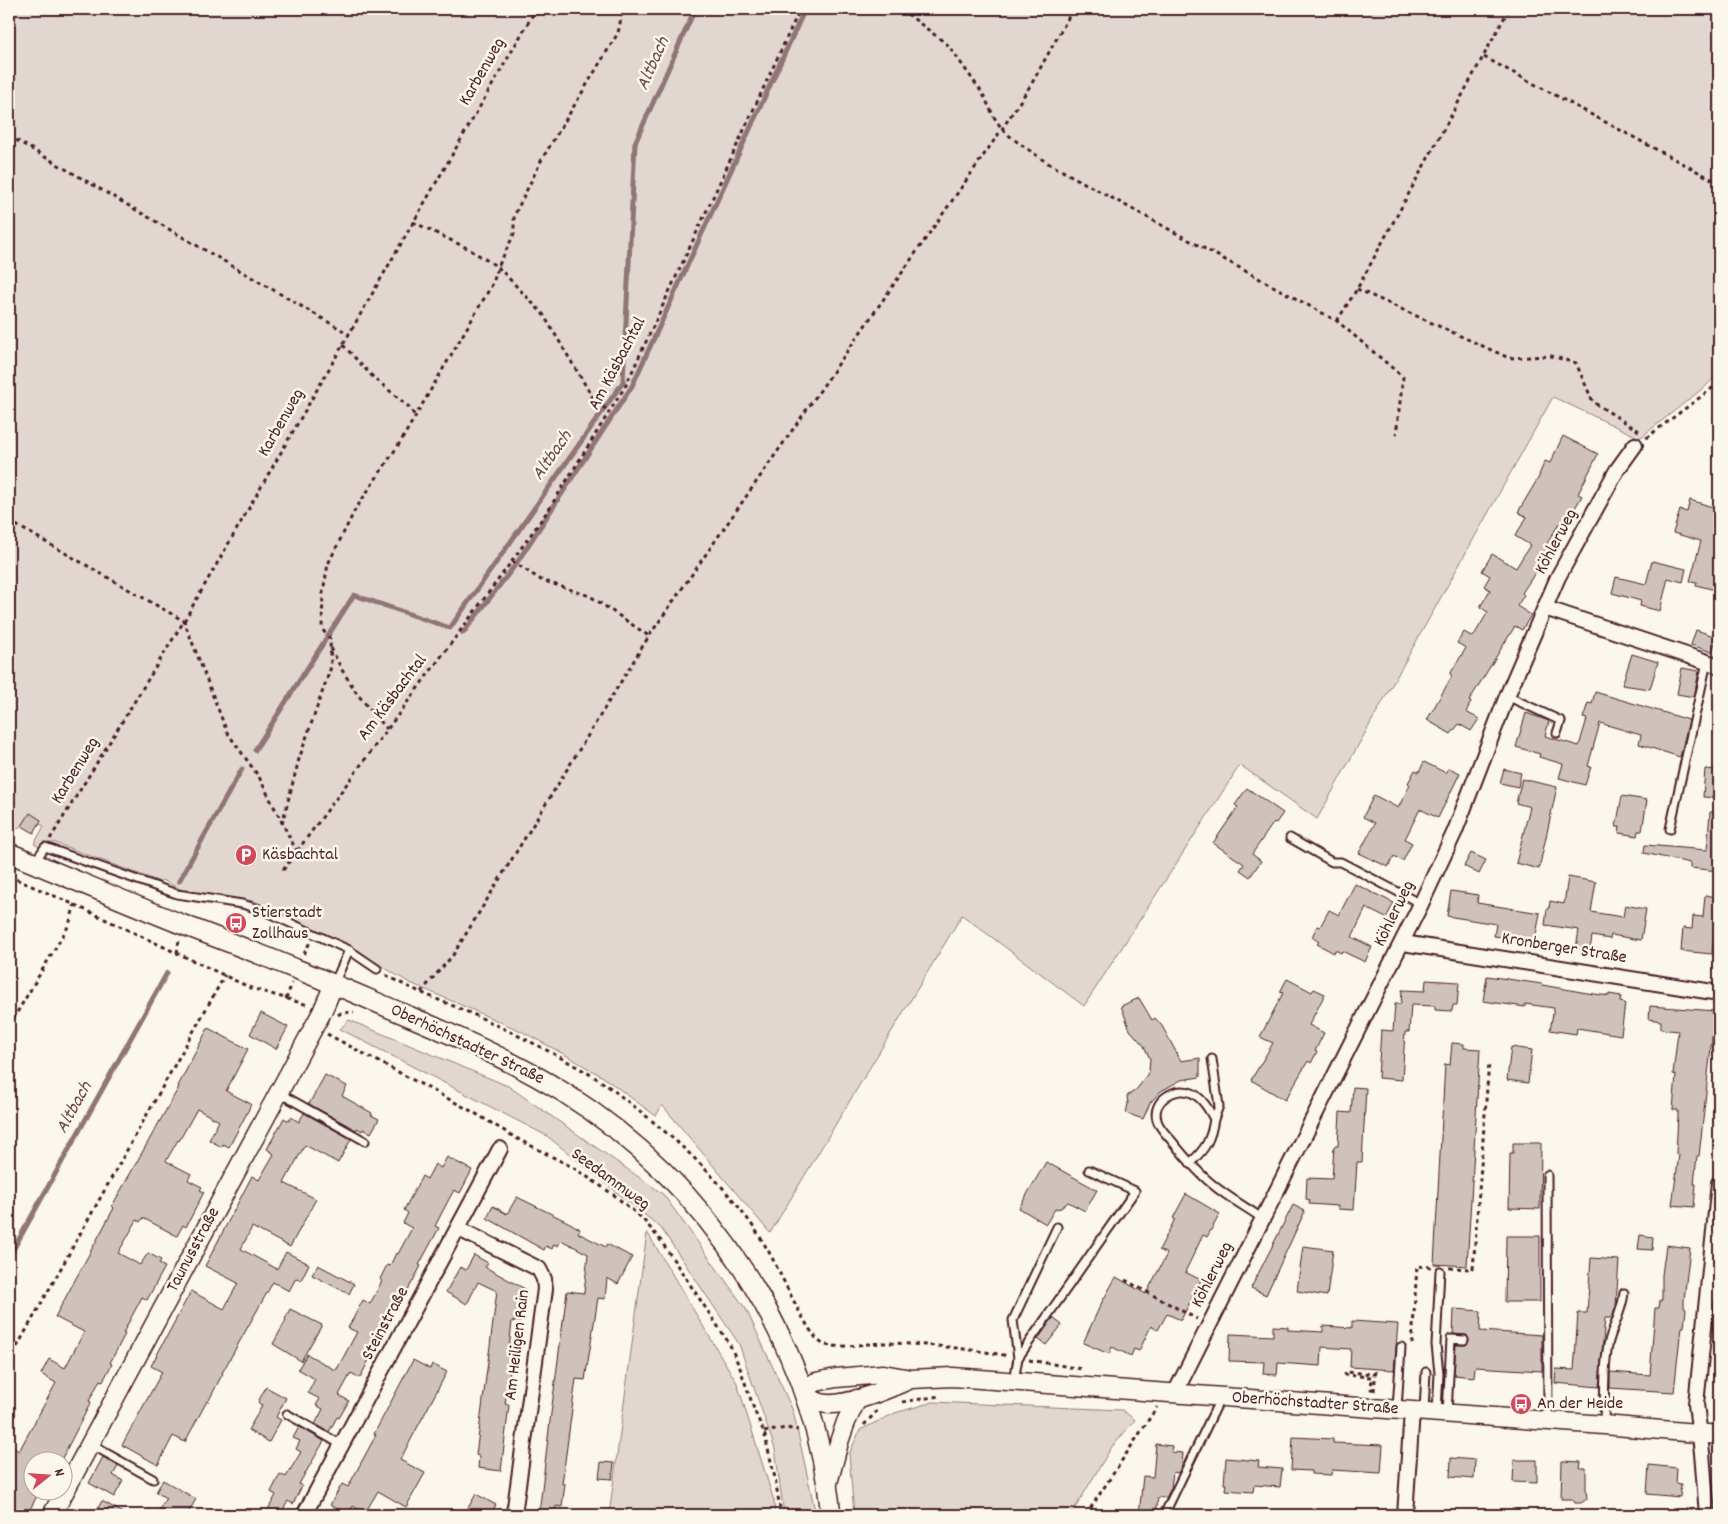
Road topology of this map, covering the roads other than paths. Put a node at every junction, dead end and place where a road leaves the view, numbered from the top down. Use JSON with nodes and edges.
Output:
{"nodes":[{"id":1,"x":1635,"y":445,"type":"road end"},
{"id":2,"x":1544,"y":608,"type":"junction"},
{"id":3,"x":1713,"y":664,"type":"edge"},
{"id":4,"x":1507,"y":696,"type":"junction"},
{"id":5,"x":1557,"y":733,"type":"dead end"},
{"id":6,"x":1670,"y":829,"type":"dead end"},
{"id":7,"x":1290,"y":838,"type":"dead end"},
{"id":8,"x":9,"y":853,"type":"edge"},
{"id":9,"x":34,"y":863,"type":"junction"},
{"id":10,"x":1421,"y":904,"type":"junction"},
{"id":11,"x":1403,"y":942,"type":"junction"},
{"id":12,"x":349,"y":950,"type":"junction"},
{"id":13,"x":377,"y":969,"type":"road end"},
{"id":14,"x":334,"y":984,"type":"junction"},
{"id":15,"x":1719,"y":993,"type":"edge"},
{"id":16,"x":1212,"y":1059,"type":"dead end"},
{"id":17,"x":278,"y":1093,"type":"junction"},
{"id":18,"x":1214,"y":1118,"type":"junction"},
{"id":19,"x":365,"y":1141,"type":"dead end"},
{"id":20,"x":500,"y":1150,"type":"dead end"},
{"id":21,"x":1190,"y":1163,"type":"junction"},
{"id":22,"x":1089,"y":1170,"type":"dead end"},
{"id":23,"x":1547,"y":1175,"type":"dead end"},
{"id":24,"x":1719,"y":1182,"type":"edge"},
{"id":25,"x":1263,"y":1218,"type":"junction"},
{"id":26,"x":1057,"y":1227,"type":"dead end"},
{"id":27,"x":458,"y":1229,"type":"junction"},
{"id":28,"x":1440,"y":1271,"type":"dead end"},
{"id":29,"x":1624,"y":1293,"type":"dead end"},
{"id":30,"x":1464,"y":1340,"type":"dead end"},
{"id":31,"x":1401,"y":1346,"type":"dead end"},
{"id":32,"x":1018,"y":1358,"type":"junction"},
{"id":33,"x":1426,"y":1372,"type":"dead end"},
{"id":34,"x":911,"y":1379,"type":"junction"},
{"id":35,"x":1014,"y":1381,"type":"junction"},
{"id":36,"x":803,"y":1390,"type":"junction"},
{"id":37,"x":1175,"y":1393,"type":"junction"},
{"id":38,"x":1221,"y":1397,"type":"junction"},
{"id":39,"x":857,"y":1399,"type":"junction"},
{"id":40,"x":1423,"y":1411,"type":"junction"},
{"id":41,"x":287,"y":1414,"type":"dead end"},
{"id":42,"x":1548,"y":1421,"type":"junction"},
{"id":43,"x":1604,"y":1425,"type":"junction"},
{"id":44,"x":1700,"y":1433,"type":"junction"},
{"id":45,"x":1719,"y":1435,"type":"edge"},
{"id":46,"x":90,"y":1444,"type":"junction"},
{"id":47,"x":342,"y":1445,"type":"junction"},
{"id":48,"x":153,"y":1479,"type":"dead end"},
{"id":49,"x":828,"y":1484,"type":"junction"},
{"id":50,"x":52,"y":1515,"type":"edge"},
{"id":51,"x":304,"y":1515,"type":"edge"},
{"id":52,"x":514,"y":1515,"type":"edge"},
{"id":53,"x":831,"y":1515,"type":"edge"},
{"id":54,"x":1164,"y":1515,"type":"edge"},
{"id":55,"x":1404,"y":1515,"type":"edge"},
{"id":56,"x":1707,"y":1515,"type":"edge"}],
"edges":[{"from":1,"to":2,"type":"street","name":"Köhlerweg"},
{"from":2,"to":3,"type":"street"},
{"from":2,"to":4,"type":"street","name":"Köhlerweg"},
{"from":3,"to":6,"type":"lane"},
{"from":4,"to":5,"type":"lane"},
{"from":4,"to":10,"type":"street","name":"Köhlerweg"},
{"from":7,"to":10,"type":"lane"},
{"from":8,"to":9,"type":"main road","name":"Oberhöchstadter Straße"},
{"from":9,"to":12,"type":"lane"},
{"from":9,"to":14,"type":"main road","name":"Oberhöchstadter Straße"},
{"from":10,"to":11,"type":"street","name":"Köhlerweg"},
{"from":11,"to":15,"type":"street","name":"Kronberger Straße"},
{"from":11,"to":25,"type":"street","name":"Köhlerweg"},
{"from":12,"to":13,"type":"lane"},
{"from":12,"to":14,"type":"lane"},
{"from":14,"to":17,"type":"street","name":"Taunusstraße"},
{"from":14,"to":36,"type":"main road","name":"Oberhöchstadter Straße"},
{"from":16,"to":18,"type":"lane"},
{"from":17,"to":19,"type":"lane"},
{"from":17,"to":46,"type":"street","name":"Taunusstraße"},
{"from":18,"to":21,"type":"lane"},
{"from":18,"to":21,"type":"lane"},
{"from":20,"to":27,"type":"street","name":"Steinstraße"},
{"from":21,"to":25,"type":"lane"},
{"from":22,"to":32,"type":"lane"},
{"from":23,"to":42,"type":"lane"},
{"from":24,"to":44,"type":"street"},
{"from":25,"to":37,"type":"street","name":"Köhlerweg"},
{"from":26,"to":32,"type":"lane"},
{"from":27,"to":47,"type":"street","name":"Steinstraße"},
{"from":27,"to":52,"type":"street","name":"Am Heiligen Rain"},
{"from":28,"to":40,"type":"lane"},
{"from":29,"to":43,"type":"lane"},
{"from":30,"to":40,"type":"lane"},
{"from":31,"to":40,"type":"lane"},
{"from":32,"to":35,"type":"lane"},
{"from":33,"to":40,"type":"lane"},
{"from":34,"to":35,"type":"street","name":"Oberhöchstadter Straße"},
{"from":34,"to":36,"type":"street","name":"Oberhöchstadter Straße"},
{"from":34,"to":39,"type":"street","name":"Oberhöchstadter Straße"},
{"from":35,"to":37,"type":"street","name":"Oberhöchstadter Straße"},
{"from":36,"to":39,"type":"street","name":"Oberhöchstadter Straße"},
{"from":36,"to":49,"type":"main road"},
{"from":37,"to":38,"type":"street","name":"Oberhöchstadter Straße"},
{"from":38,"to":40,"type":"street","name":"Oberhöchstadter Straße"},
{"from":38,"to":54,"type":"lane"},
{"from":39,"to":49,"type":"street"},
{"from":40,"to":42,"type":"street","name":"Oberhöchstadter Straße"},
{"from":40,"to":55,"type":"street"},
{"from":41,"to":47,"type":"lane"},
{"from":42,"to":43,"type":"street","name":"Oberhöchstadter Straße"},
{"from":43,"to":44,"type":"street","name":"Oberhöchstadter Straße"},
{"from":44,"to":45,"type":"street","name":"Oberhöchstadter Straße"},
{"from":44,"to":56,"type":"street"},
{"from":46,"to":48,"type":"lane"},
{"from":46,"to":50,"type":"street","name":"Taunusstraße"},
{"from":47,"to":51,"type":"street","name":"Steinstraße"},
{"from":49,"to":53,"type":"main road"}]}
